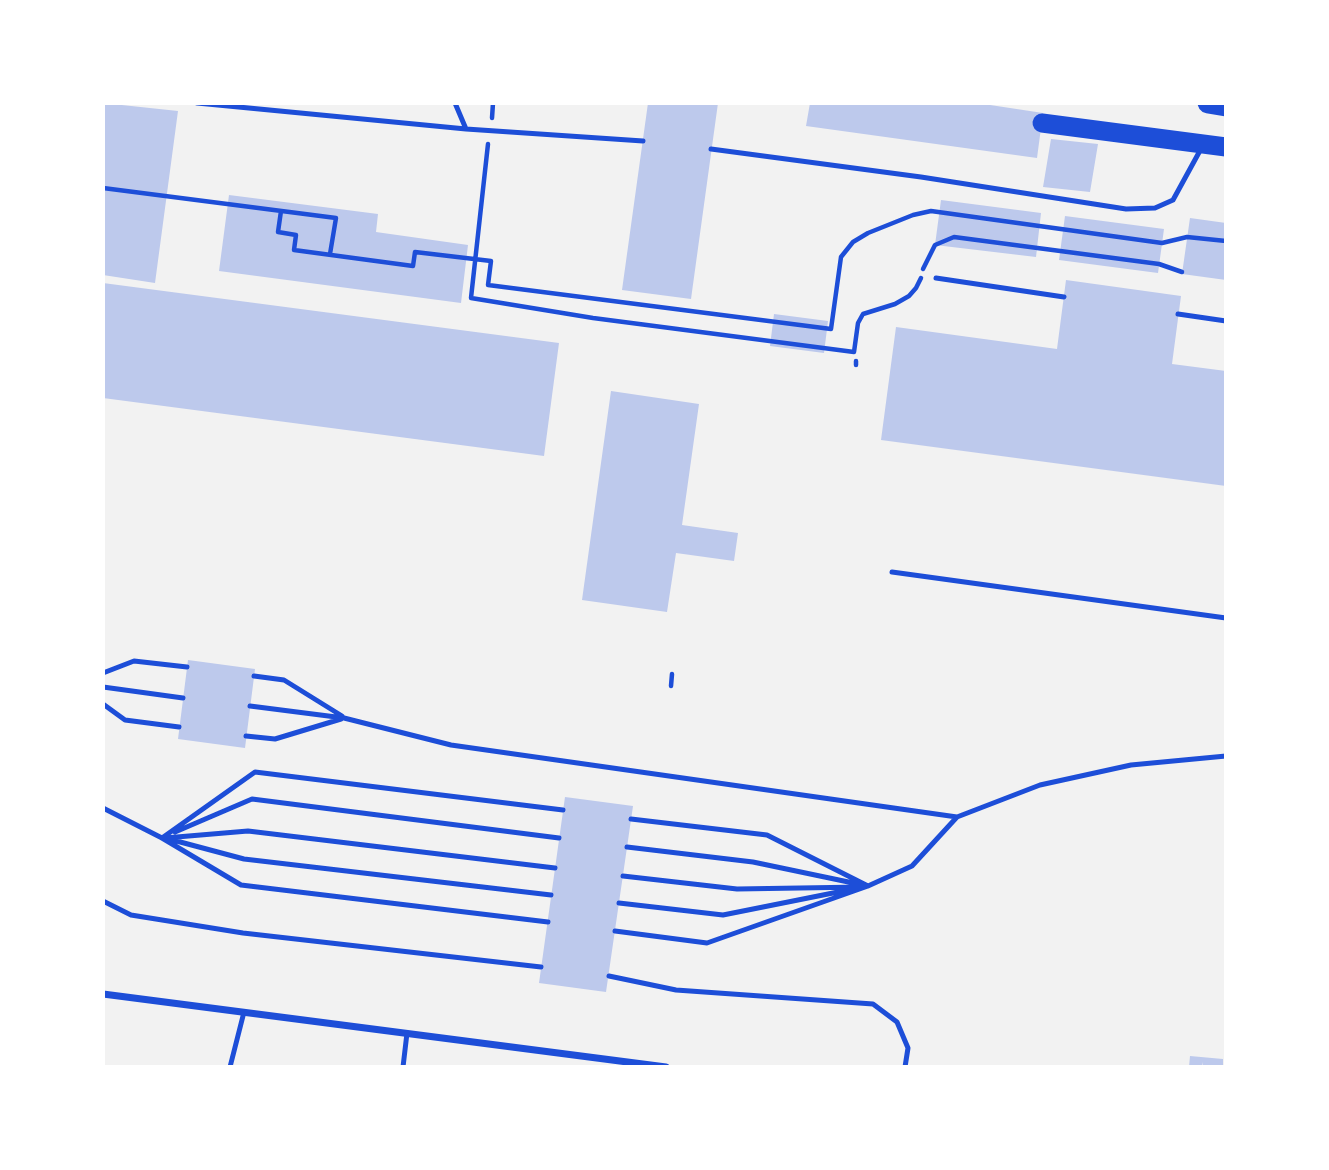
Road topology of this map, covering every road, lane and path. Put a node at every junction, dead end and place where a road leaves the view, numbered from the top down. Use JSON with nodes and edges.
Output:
{"nodes":[{"id":1,"x":197,"y":103,"type":"edge"},
{"id":2,"x":454,"y":103,"type":"edge"},
{"id":3,"x":493,"y":103,"type":"edge"},
{"id":4,"x":1208,"y":103,"type":"edge"},
{"id":5,"x":216,"y":104,"type":"edge"},
{"id":6,"x":1226,"y":106,"type":"edge"},
{"id":7,"x":1042,"y":123,"type":"dead end"},
{"id":8,"x":466,"y":129,"type":"junction"},
{"id":9,"x":643,"y":141,"type":"dead end"},
{"id":10,"x":1203,"y":144,"type":"junction"},
{"id":11,"x":1226,"y":147,"type":"edge"},
{"id":12,"x":711,"y":149,"type":"dead end"},
{"id":13,"x":103,"y":188,"type":"edge"},
{"id":14,"x":281,"y":211,"type":"junction"},
{"id":15,"x":1226,"y":241,"type":"edge"},
{"id":16,"x":330,"y":254,"type":"junction"},
{"id":17,"x":1182,"y":272,"type":"dead end"},
{"id":18,"x":936,"y":278,"type":"dead end"},
{"id":19,"x":1064,"y":297,"type":"dead end"},
{"id":20,"x":1178,"y":314,"type":"dead end"},
{"id":21,"x":1226,"y":321,"type":"edge"},
{"id":22,"x":892,"y":572,"type":"dead end"},
{"id":23,"x":1226,"y":618,"type":"edge"},
{"id":24,"x":187,"y":667,"type":"dead end"},
{"id":25,"x":103,"y":673,"type":"edge"},
{"id":26,"x":673,"y":674,"type":"dead end"},
{"id":27,"x":254,"y":676,"type":"dead end"},
{"id":28,"x":671,"y":685,"type":"dead end"},
{"id":29,"x":103,"y":687,"type":"edge"},
{"id":30,"x":183,"y":698,"type":"dead end"},
{"id":31,"x":103,"y":704,"type":"edge"},
{"id":32,"x":250,"y":706,"type":"dead end"},
{"id":33,"x":344,"y":718,"type":"junction"},
{"id":34,"x":179,"y":727,"type":"dead end"},
{"id":35,"x":246,"y":736,"type":"dead end"},
{"id":36,"x":1226,"y":756,"type":"edge"},
{"id":37,"x":103,"y":808,"type":"edge"},
{"id":38,"x":563,"y":810,"type":"dead end"},
{"id":39,"x":957,"y":817,"type":"junction"},
{"id":40,"x":631,"y":818,"type":"dead end"},
{"id":41,"x":162,"y":838,"type":"junction"},
{"id":42,"x":559,"y":838,"type":"dead end"},
{"id":43,"x":627,"y":847,"type":"dead end"},
{"id":44,"x":555,"y":868,"type":"dead end"},
{"id":45,"x":623,"y":876,"type":"dead end"},
{"id":46,"x":868,"y":886,"type":"junction"},
{"id":47,"x":551,"y":895,"type":"dead end"},
{"id":48,"x":103,"y":901,"type":"edge"},
{"id":49,"x":619,"y":903,"type":"dead end"},
{"id":50,"x":548,"y":922,"type":"dead end"},
{"id":51,"x":615,"y":931,"type":"dead end"},
{"id":52,"x":541,"y":967,"type":"dead end"},
{"id":53,"x":608,"y":976,"type":"dead end"},
{"id":54,"x":103,"y":994,"type":"edge"},
{"id":55,"x":244,"y":1012,"type":"junction"},
{"id":56,"x":407,"y":1033,"type":"junction"},
{"id":57,"x":230,"y":1067,"type":"edge"},
{"id":58,"x":403,"y":1067,"type":"edge"},
{"id":59,"x":666,"y":1067,"type":"edge"},
{"id":60,"x":905,"y":1067,"type":"edge"}],
"edges":[{"from":1,"to":5,"type":"lane"},
{"from":2,"to":8,"type":"lane"},
{"from":3,"to":17,"type":"path"},
{"from":4,"to":6,"type":"highway"},
{"from":5,"to":8,"type":"lane"},
{"from":7,"to":10,"type":"highway"},
{"from":8,"to":9,"type":"lane"},
{"from":10,"to":11,"type":"highway"},
{"from":10,"to":12,"type":"lane"},
{"from":13,"to":14,"type":"path"},
{"from":14,"to":16,"type":"path"},
{"from":14,"to":16,"type":"path"},
{"from":15,"to":16,"type":"path"},
{"from":18,"to":19,"type":"lane"},
{"from":20,"to":21,"type":"lane"},
{"from":22,"to":23,"type":"lane"},
{"from":24,"to":25,"type":"lane"},
{"from":26,"to":28,"type":"path"},
{"from":27,"to":33,"type":"lane"},
{"from":29,"to":30,"type":"lane"},
{"from":31,"to":34,"type":"lane"},
{"from":32,"to":33,"type":"lane"},
{"from":33,"to":35,"type":"lane"},
{"from":33,"to":39,"type":"lane"},
{"from":36,"to":39,"type":"lane"},
{"from":37,"to":41,"type":"lane"},
{"from":38,"to":41,"type":"lane"},
{"from":39,"to":46,"type":"lane"},
{"from":40,"to":46,"type":"lane"},
{"from":41,"to":42,"type":"lane"},
{"from":41,"to":44,"type":"lane"},
{"from":41,"to":47,"type":"lane"},
{"from":41,"to":50,"type":"lane"},
{"from":43,"to":46,"type":"lane"},
{"from":45,"to":46,"type":"lane"},
{"from":46,"to":49,"type":"lane"},
{"from":46,"to":51,"type":"lane"},
{"from":48,"to":52,"type":"lane"},
{"from":53,"to":60,"type":"lane"},
{"from":54,"to":55,"type":"street"},
{"from":55,"to":56,"type":"street"},
{"from":55,"to":57,"type":"lane"},
{"from":56,"to":58,"type":"lane"},
{"from":56,"to":59,"type":"street"}]}
